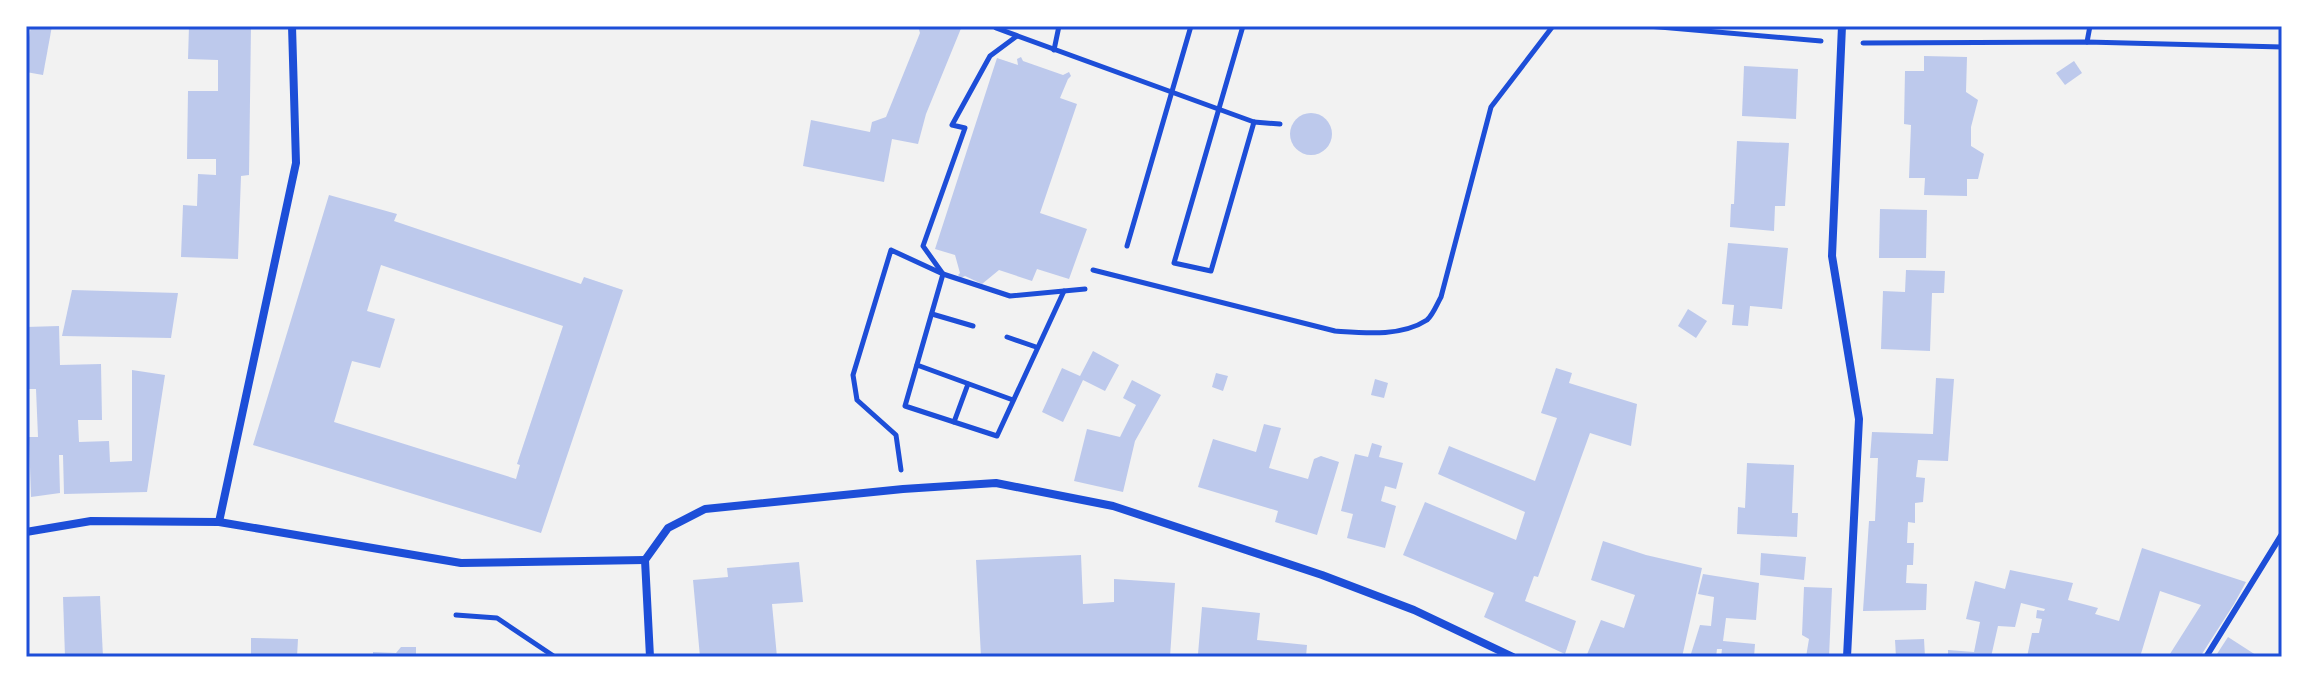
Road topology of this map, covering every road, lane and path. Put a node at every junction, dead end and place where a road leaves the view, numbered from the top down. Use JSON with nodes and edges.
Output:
{"nodes":[{"id":1,"x":292,"y":26,"type":"edge"},
{"id":2,"x":1059,"y":26,"type":"edge"},
{"id":3,"x":1191,"y":26,"type":"edge"},
{"id":4,"x":1243,"y":26,"type":"edge"},
{"id":5,"x":1553,"y":26,"type":"edge"},
{"id":6,"x":1648,"y":26,"type":"edge"},
{"id":7,"x":1842,"y":26,"type":"edge"},
{"id":8,"x":2090,"y":26,"type":"edge"},
{"id":9,"x":996,"y":28,"type":"edge"},
{"id":10,"x":1017,"y":36,"type":"junction"},
{"id":11,"x":2087,"y":42,"type":"junction"},
{"id":12,"x":1841,"y":43,"type":"junction"},
{"id":13,"x":2282,"y":47,"type":"edge"},
{"id":14,"x":1054,"y":50,"type":"junction"},
{"id":15,"x":1172,"y":91,"type":"junction"},
{"id":16,"x":1219,"y":108,"type":"junction"},
{"id":17,"x":1254,"y":122,"type":"junction"},
{"id":18,"x":1280,"y":124,"type":"dead end"},
{"id":19,"x":1127,"y":246,"type":"dead end"},
{"id":20,"x":1093,"y":270,"type":"dead end"},
{"id":21,"x":943,"y":274,"type":"junction"},
{"id":22,"x":1085,"y":289,"type":"dead end"},
{"id":23,"x":1064,"y":291,"type":"junction"},
{"id":24,"x":932,"y":314,"type":"junction"},
{"id":25,"x":973,"y":326,"type":"dead end"},
{"id":26,"x":1007,"y":337,"type":"dead end"},
{"id":27,"x":1036,"y":347,"type":"junction"},
{"id":28,"x":917,"y":365,"type":"junction"},
{"id":29,"x":968,"y":384,"type":"junction"},
{"id":30,"x":1013,"y":400,"type":"junction"},
{"id":31,"x":954,"y":422,"type":"junction"},
{"id":32,"x":903,"y":489,"type":"junction"},
{"id":33,"x":219,"y":522,"type":"junction"},
{"id":34,"x":26,"y":532,"type":"edge"},
{"id":35,"x":2282,"y":534,"type":"edge"},
{"id":36,"x":645,"y":560,"type":"junction"},
{"id":37,"x":456,"y":615,"type":"dead end"},
{"id":38,"x":555,"y":657,"type":"edge"},
{"id":39,"x":650,"y":657,"type":"edge"},
{"id":40,"x":1513,"y":657,"type":"edge"},
{"id":41,"x":1847,"y":657,"type":"edge"},
{"id":42,"x":2206,"y":657,"type":"edge"}],
"edges":[{"from":1,"to":33,"type":"street"},
{"from":2,"to":14,"type":"path"},
{"from":3,"to":15,"type":"path"},
{"from":4,"to":16,"type":"path"},
{"from":5,"to":20,"type":"path"},
{"from":6,"to":12,"type":"path"},
{"from":7,"to":12,"type":"street"},
{"from":8,"to":11,"type":"path"},
{"from":9,"to":10,"type":"path"},
{"from":10,"to":14,"type":"path"},
{"from":10,"to":21,"type":"path"},
{"from":11,"to":12,"type":"path"},
{"from":11,"to":13,"type":"path"},
{"from":12,"to":41,"type":"street"},
{"from":14,"to":15,"type":"path"},
{"from":15,"to":16,"type":"path"},
{"from":15,"to":19,"type":"path"},
{"from":16,"to":17,"type":"path"},
{"from":16,"to":17,"type":"path"},
{"from":17,"to":18,"type":"path"},
{"from":21,"to":23,"type":"path"},
{"from":21,"to":24,"type":"path"},
{"from":21,"to":32,"type":"path"},
{"from":22,"to":23,"type":"path"},
{"from":23,"to":27,"type":"path"},
{"from":24,"to":25,"type":"path"},
{"from":24,"to":28,"type":"path"},
{"from":26,"to":27,"type":"path"},
{"from":27,"to":30,"type":"path"},
{"from":28,"to":29,"type":"path"},
{"from":28,"to":31,"type":"path"},
{"from":29,"to":30,"type":"path"},
{"from":29,"to":31,"type":"path"},
{"from":30,"to":31,"type":"path"},
{"from":32,"to":36,"type":"street"},
{"from":32,"to":40,"type":"street"},
{"from":33,"to":34,"type":"street"},
{"from":33,"to":36,"type":"street"},
{"from":35,"to":42,"type":"lane"},
{"from":36,"to":39,"type":"street"},
{"from":37,"to":38,"type":"path"}]}
